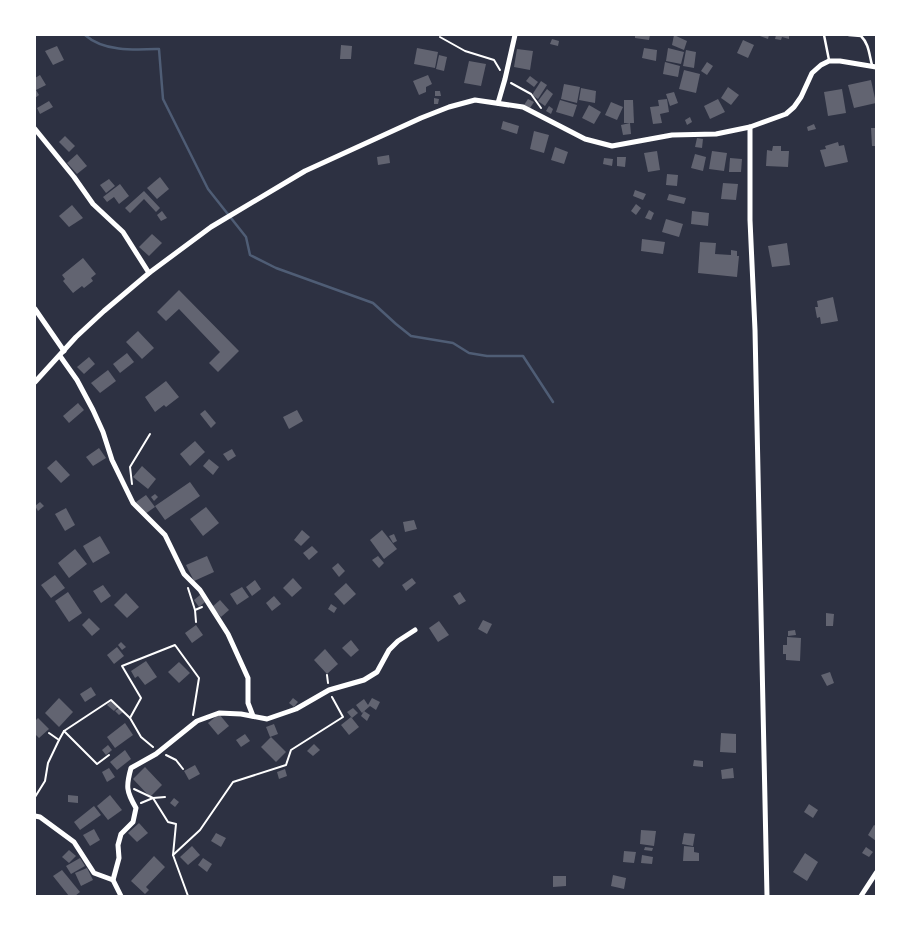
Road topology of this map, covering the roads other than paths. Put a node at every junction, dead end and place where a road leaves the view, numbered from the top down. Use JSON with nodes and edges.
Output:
{"nodes":[{"id":1,"x":515,"y":35,"type":"edge"},
{"id":2,"x":824,"y":35,"type":"edge"},
{"id":3,"x":849,"y":35,"type":"edge"},
{"id":4,"x":829,"y":61,"type":"junction"},
{"id":5,"x":874,"y":67,"type":"edge"},
{"id":6,"x":498,"y":104,"type":"junction"},
{"id":7,"x":750,"y":126,"type":"junction"},
{"id":8,"x":35,"y":129,"type":"edge"},
{"id":9,"x":149,"y":273,"type":"junction"},
{"id":10,"x":35,"y":309,"type":"edge"},
{"id":11,"x":64,"y":351,"type":"junction"},
{"id":12,"x":60,"y":356,"type":"junction"},
{"id":13,"x":35,"y":382,"type":"edge"},
{"id":14,"x":415,"y":630,"type":"dead end"},
{"id":15,"x":253,"y":716,"type":"junction"},
{"id":16,"x":35,"y":816,"type":"edge"},
{"id":17,"x":876,"y":873,"type":"edge"},
{"id":18,"x":113,"y":880,"type":"junction"},
{"id":19,"x":121,"y":896,"type":"edge"},
{"id":20,"x":767,"y":896,"type":"edge"},
{"id":21,"x":861,"y":896,"type":"edge"}],
"edges":[{"from":1,"to":6,"type":"street"},
{"from":2,"to":4,"type":"lane"},
{"from":3,"to":5,"type":"lane"},
{"from":4,"to":5,"type":"street"},
{"from":4,"to":7,"type":"street"},
{"from":6,"to":7,"type":"street"},
{"from":6,"to":9,"type":"street"},
{"from":7,"to":20,"type":"street"},
{"from":8,"to":9,"type":"street"},
{"from":9,"to":11,"type":"street"},
{"from":10,"to":11,"type":"street"},
{"from":11,"to":12,"type":"street"},
{"from":12,"to":13,"type":"street"},
{"from":12,"to":15,"type":"street"},
{"from":14,"to":15,"type":"street"},
{"from":15,"to":18,"type":"street"},
{"from":16,"to":18,"type":"street"},
{"from":17,"to":21,"type":"street"},
{"from":18,"to":19,"type":"street"}]}
